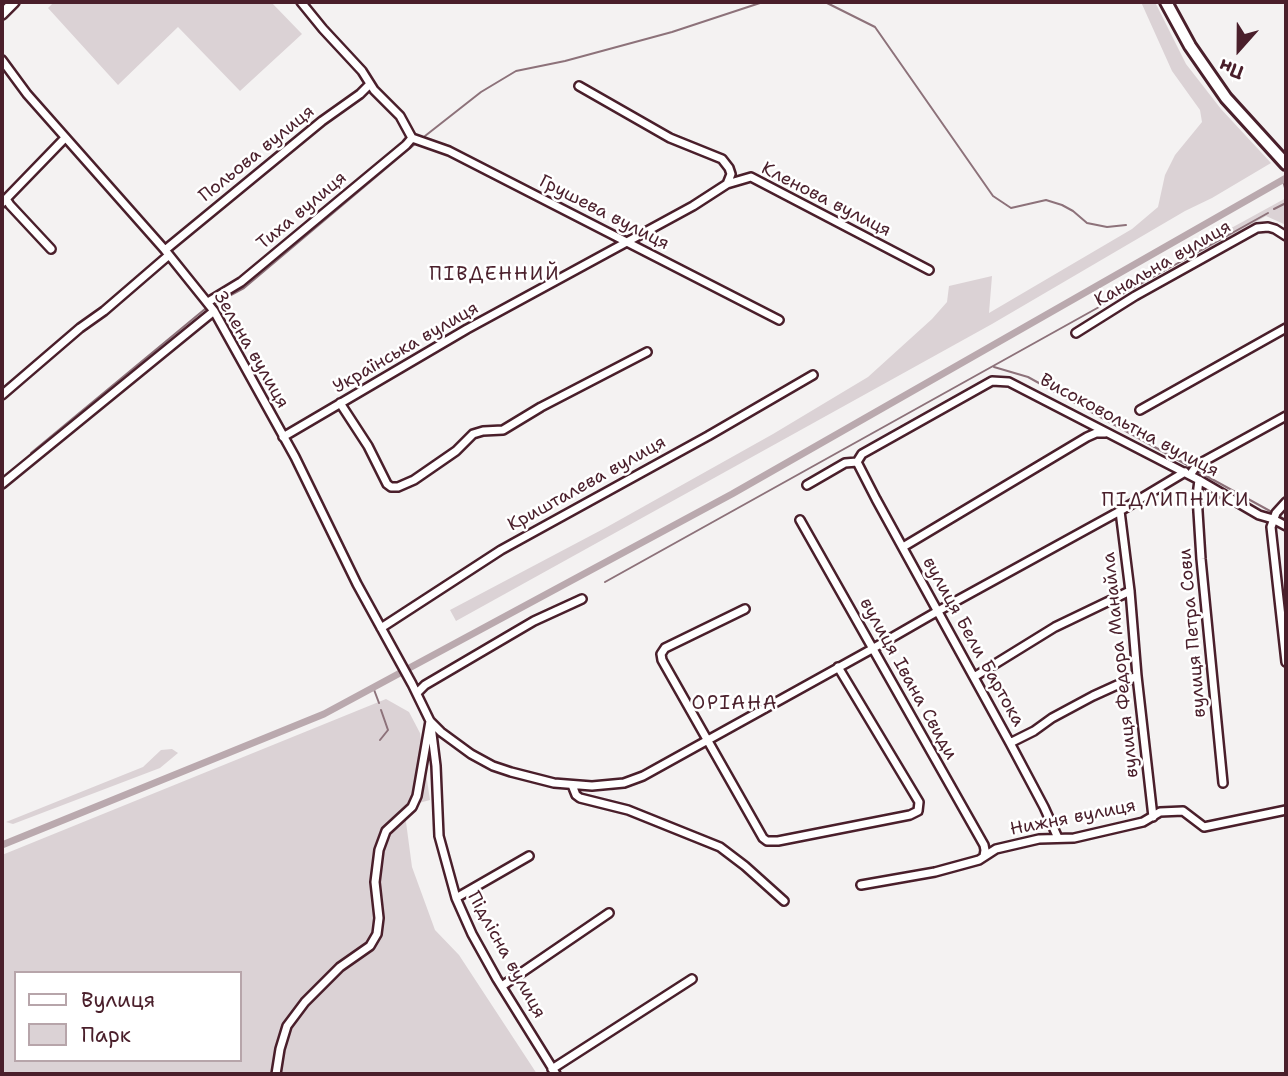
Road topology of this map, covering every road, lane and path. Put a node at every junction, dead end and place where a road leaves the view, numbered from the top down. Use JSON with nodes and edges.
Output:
{"nodes":[{"id":1,"x":14,"y":2,"type":"edge"},
{"id":2,"x":301,"y":2,"type":"edge"},
{"id":3,"x":1166,"y":2,"type":"edge"},
{"id":4,"x":2,"y":14,"type":"edge"},
{"id":5,"x":2,"y":60,"type":"edge"},
{"id":6,"x":370,"y":84,"type":"junction"},
{"id":7,"x":579,"y":86,"type":"dead end"},
{"id":8,"x":65,"y":138,"type":"junction"},
{"id":9,"x":412,"y":138,"type":"junction"},
{"id":10,"x":1286,"y":164,"type":"edge"},
{"id":11,"x":727,"y":184,"type":"junction"},
{"id":12,"x":4,"y":201,"type":"edge"},
{"id":13,"x":1286,"y":236,"type":"edge"},
{"id":14,"x":625,"y":242,"type":"junction"},
{"id":15,"x":51,"y":249,"type":"dead end"},
{"id":16,"x":167,"y":252,"type":"junction"},
{"id":17,"x":929,"y":270,"type":"dead end"},
{"id":18,"x":208,"y":303,"type":"junction"},
{"id":19,"x":214,"y":311,"type":"junction"},
{"id":20,"x":779,"y":320,"type":"dead end"},
{"id":21,"x":1286,"y":328,"type":"edge"},
{"id":22,"x":1076,"y":333,"type":"dead end"},
{"id":23,"x":647,"y":352,"type":"dead end"},
{"id":24,"x":813,"y":375,"type":"dead end"},
{"id":25,"x":2,"y":395,"type":"edge"},
{"id":26,"x":340,"y":403,"type":"junction"},
{"id":27,"x":1140,"y":410,"type":"dead end"},
{"id":28,"x":1286,"y":415,"type":"edge"},
{"id":29,"x":1109,"y":433,"type":"junction"},
{"id":30,"x":283,"y":437,"type":"junction"},
{"id":31,"x":857,"y":462,"type":"junction"},
{"id":32,"x":1187,"y":474,"type":"junction"},
{"id":33,"x":1199,"y":480,"type":"junction"},
{"id":34,"x":2,"y":484,"type":"edge"},
{"id":35,"x":807,"y":485,"type":"dead end"},
{"id":36,"x":1286,"y":502,"type":"edge"},
{"id":37,"x":1120,"y":511,"type":"junction"},
{"id":38,"x":1273,"y":519,"type":"junction"},
{"id":39,"x":800,"y":520,"type":"dead end"},
{"id":40,"x":1286,"y":526,"type":"edge"},
{"id":41,"x":902,"y":547,"type":"junction"},
{"id":42,"x":1130,"y":591,"type":"junction"},
{"id":43,"x":582,"y":599,"type":"dead end"},
{"id":44,"x":745,"y":609,"type":"dead end"},
{"id":45,"x":938,"y":611,"type":"junction"},
{"id":46,"x":381,"y":628,"type":"junction"},
{"id":47,"x":872,"y":649,"type":"junction"},
{"id":48,"x":1286,"y":662,"type":"edge"},
{"id":49,"x":838,"y":667,"type":"junction"},
{"id":50,"x":1137,"y":676,"type":"junction"},
{"id":51,"x":974,"y":677,"type":"junction"},
{"id":52,"x":417,"y":693,"type":"junction"},
{"id":53,"x":430,"y":721,"type":"junction"},
{"id":54,"x":708,"y":741,"type":"junction"},
{"id":55,"x":1010,"y":743,"type":"junction"},
{"id":56,"x":1223,"y":783,"type":"dead end"},
{"id":57,"x":572,"y":785,"type":"junction"},
{"id":58,"x":1286,"y":810,"type":"edge"},
{"id":59,"x":1153,"y":817,"type":"junction"},
{"id":60,"x":1058,"y":838,"type":"junction"},
{"id":61,"x":529,"y":856,"type":"dead end"},
{"id":62,"x":984,"y":856,"type":"junction"},
{"id":63,"x":861,"y":886,"type":"dead end"},
{"id":64,"x":456,"y":898,"type":"junction"},
{"id":65,"x":784,"y":901,"type":"dead end"},
{"id":66,"x":609,"y":913,"type":"dead end"},
{"id":67,"x":692,"y":979,"type":"dead end"},
{"id":68,"x":502,"y":986,"type":"junction"},
{"id":69,"x":554,"y":1072,"type":"edge"},
{"id":70,"x":276,"y":1074,"type":"edge"}],
"edges":[{"from":1,"to":4,"type":"main road"},
{"from":2,"to":6,"type":"street"},
{"from":3,"to":10,"type":"highway"},
{"from":5,"to":8,"type":"street","name":"Зелена вулиця"},
{"from":6,"to":9,"type":"street"},
{"from":6,"to":16,"type":"street","name":"Польова вулиця"},
{"from":7,"to":11,"type":"street"},
{"from":8,"to":12,"type":"street"},
{"from":8,"to":16,"type":"street","name":"Зелена вулиця"},
{"from":9,"to":14,"type":"street","name":"Грушева вулиця"},
{"from":9,"to":18,"type":"street","name":"Тиха вулиця"},
{"from":11,"to":14,"type":"street","name":"Українська вулиця"},
{"from":11,"to":17,"type":"street","name":"Кленова вулиця"},
{"from":12,"to":15,"type":"street"},
{"from":13,"to":22,"type":"street","name":"Канальна вулиця"},
{"from":14,"to":20,"type":"street","name":"Грушева вулиця"},
{"from":14,"to":26,"type":"street","name":"Українська вулиця"},
{"from":16,"to":18,"type":"street","name":"Зелена вулиця"},
{"from":16,"to":25,"type":"street","name":"Польова вулиця"},
{"from":18,"to":19,"type":"street","name":"Зелена вулиця"},
{"from":19,"to":30,"type":"street","name":"Зелена вулиця"},
{"from":19,"to":34,"type":"street"},
{"from":21,"to":27,"type":"street"},
{"from":23,"to":26,"type":"street"},
{"from":24,"to":46,"type":"street","name":"Кришталева вулиця"},
{"from":26,"to":30,"type":"street","name":"Українська вулиця"},
{"from":28,"to":32,"type":"street"},
{"from":29,"to":31,"type":"street","name":"Високовольтна вулиця"},
{"from":29,"to":32,"type":"street","name":"Високовольтна вулиця"},
{"from":29,"to":41,"type":"street"},
{"from":30,"to":46,"type":"street","name":"Зелена вулиця"},
{"from":31,"to":35,"type":"street"},
{"from":31,"to":41,"type":"street","name":"вулиця Бели Бартока"},
{"from":32,"to":33,"type":"street","name":"Високовольтна вулиця"},
{"from":32,"to":37,"type":"street"},
{"from":33,"to":38,"type":"street","name":"Високовольтна вулиця"},
{"from":33,"to":56,"type":"street","name":"вулиця Петра Сови"},
{"from":36,"to":38,"type":"street"},
{"from":37,"to":42,"type":"street","name":"вулиця Федора Манайла"},
{"from":37,"to":45,"type":"street"},
{"from":38,"to":40,"type":"street","name":"Високовольтна вулиця"},
{"from":38,"to":48,"type":"street"},
{"from":39,"to":47,"type":"street","name":"вулиця Івана Свиди"},
{"from":41,"to":45,"type":"street","name":"вулиця Бели Бартока"},
{"from":42,"to":50,"type":"street","name":"вулиця Федора Манайла"},
{"from":42,"to":51,"type":"street"},
{"from":43,"to":52,"type":"street"},
{"from":44,"to":54,"type":"street"},
{"from":45,"to":47,"type":"street"},
{"from":45,"to":51,"type":"street","name":"вулиця Бели Бартока"},
{"from":46,"to":52,"type":"street","name":"Зелена вулиця"},
{"from":47,"to":49,"type":"street"},
{"from":47,"to":62,"type":"street","name":"вулиця Івана Свиди"},
{"from":49,"to":54,"type":"street"},
{"from":49,"to":54,"type":"street"},
{"from":50,"to":55,"type":"street"},
{"from":50,"to":59,"type":"street","name":"вулиця Федора Манайла"},
{"from":51,"to":55,"type":"street","name":"вулиця Бели Бартока"},
{"from":52,"to":53,"type":"street","name":"Зелена вулиця"},
{"from":53,"to":57,"type":"street"},
{"from":53,"to":64,"type":"street","name":"Підлісна вулиця"},
{"from":53,"to":70,"type":"street"},
{"from":54,"to":57,"type":"street"},
{"from":55,"to":60,"type":"street","name":"вулиця Бели Бартока"},
{"from":57,"to":65,"type":"street"},
{"from":58,"to":59,"type":"street","name":"Нижня вулиця"},
{"from":59,"to":60,"type":"street","name":"Нижня вулиця"},
{"from":60,"to":62,"type":"street","name":"Нижня вулиця"},
{"from":61,"to":64,"type":"street"},
{"from":62,"to":63,"type":"street","name":"Нижня вулиця"},
{"from":64,"to":68,"type":"street","name":"Підлісна вулиця"},
{"from":66,"to":68,"type":"street"},
{"from":67,"to":69,"type":"street"},
{"from":68,"to":69,"type":"street","name":"Підлісна вулиця"}]}
